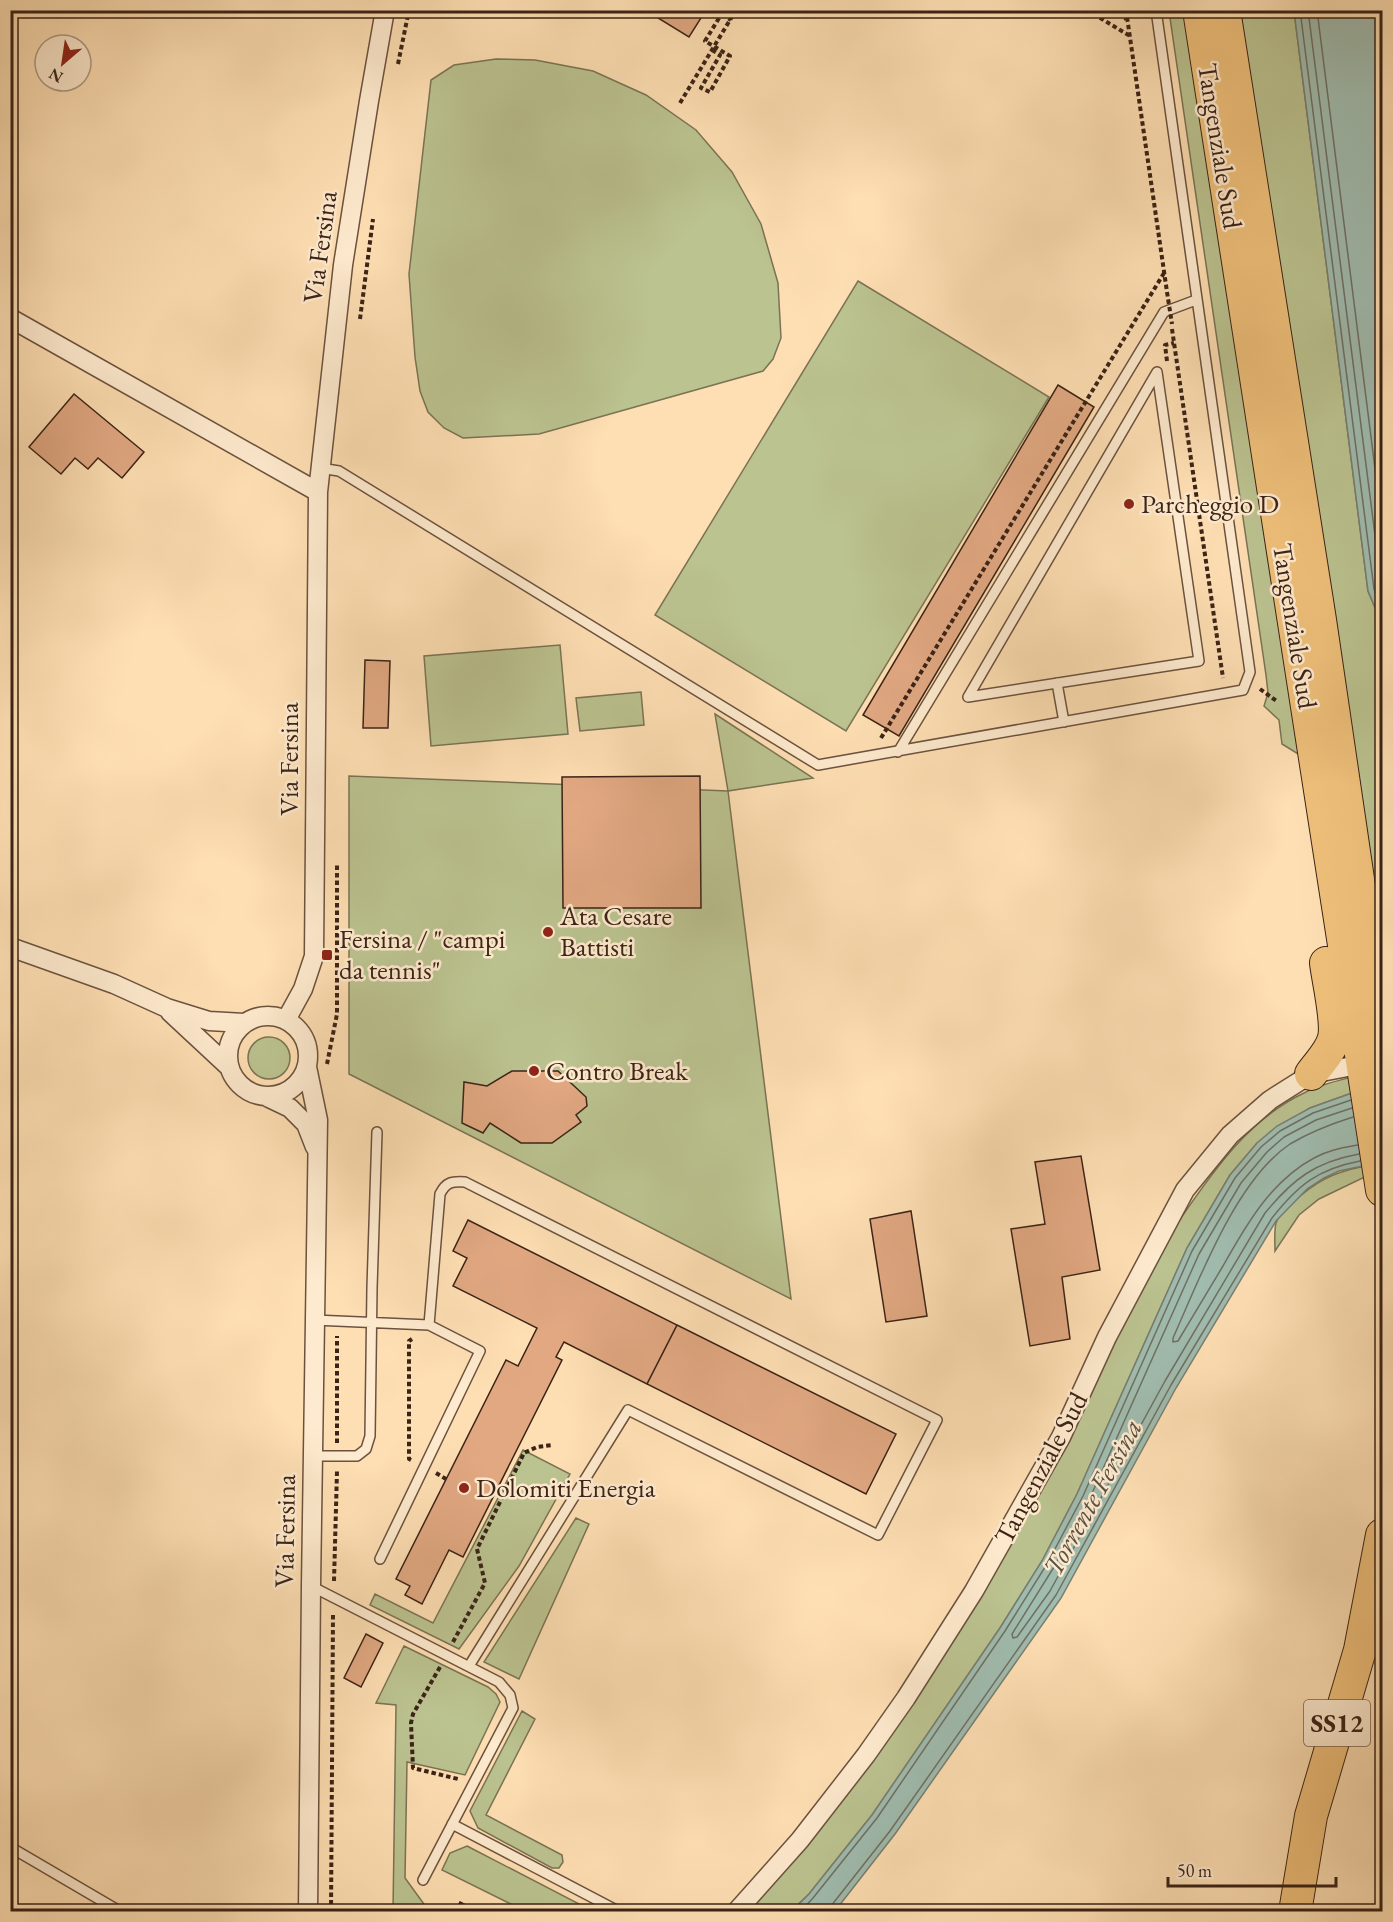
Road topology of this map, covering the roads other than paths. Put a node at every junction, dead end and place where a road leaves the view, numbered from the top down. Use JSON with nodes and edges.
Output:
{"nodes":[{"id":1,"x":385,"y":10,"type":"edge"},
{"id":2,"x":1156,"y":10,"type":"edge"},
{"id":3,"x":1199,"y":10,"type":"edge"},
{"id":4,"x":1224,"y":10,"type":"edge"},
{"id":5,"x":1196,"y":300,"type":"junction"},
{"id":6,"x":10,"y":318,"type":"edge"},
{"id":7,"x":320,"y":468,"type":"junction"},
{"id":8,"x":318,"y":492,"type":"junction"},
{"id":9,"x":1057,"y":683,"type":"junction"},
{"id":10,"x":1064,"y":722,"type":"junction"},
{"id":11,"x":898,"y":752,"type":"junction"},
{"id":12,"x":1317,"y":762,"type":"junction"},
{"id":13,"x":10,"y":947,"type":"edge"},
{"id":14,"x":167,"y":1008,"type":"junction"},
{"id":15,"x":286,"y":1020,"type":"junction"},
{"id":16,"x":244,"y":1023,"type":"junction"},
{"id":17,"x":1371,"y":1060,"type":"edge"},
{"id":18,"x":228,"y":1066,"type":"junction"},
{"id":19,"x":307,"y":1067,"type":"junction"},
{"id":20,"x":1311,"y":1074,"type":"junction"},
{"id":21,"x":267,"y":1097,"type":"junction"},
{"id":22,"x":377,"y":1132,"type":"dead end"},
{"id":23,"x":317,"y":1151,"type":"junction"},
{"id":24,"x":1381,"y":1182,"type":"edge"},
{"id":25,"x":314,"y":1320,"type":"junction"},
{"id":26,"x":372,"y":1322,"type":"junction"},
{"id":27,"x":429,"y":1325,"type":"junction"},
{"id":28,"x":313,"y":1456,"type":"junction"},
{"id":29,"x":1383,"y":1535,"type":"edge"},
{"id":30,"x":380,"y":1559,"type":"dead end"},
{"id":31,"x":311,"y":1586,"type":"junction"},
{"id":32,"x":1383,"y":1617,"type":"edge"},
{"id":33,"x":469,"y":1666,"type":"junction"},
{"id":34,"x":452,"y":1824,"type":"junction"},
{"id":35,"x":10,"y":1847,"type":"edge"},
{"id":36,"x":423,"y":1880,"type":"dead end"},
{"id":37,"x":121,"y":1911,"type":"edge"},
{"id":38,"x":308,"y":1911,"type":"edge"},
{"id":39,"x":620,"y":1911,"type":"edge"},
{"id":40,"x":736,"y":1911,"type":"edge"},
{"id":41,"x":1295,"y":1911,"type":"edge"},
{"id":42,"x":1310,"y":1911,"type":"edge"}],
"edges":[{"from":1,"to":7,"type":"street","name":"Via Fersina"},
{"from":2,"to":5,"type":"lane"},
{"from":3,"to":12,"type":"highway","name":"Tangenziale Sud"},
{"from":4,"to":17,"type":"highway","name":"Tangenziale Sud"},
{"from":5,"to":10,"type":"lane"},
{"from":5,"to":11,"type":"lane"},
{"from":6,"to":8,"type":"street"},
{"from":7,"to":8,"type":"street","name":"Via Fersina"},
{"from":7,"to":11,"type":"lane"},
{"from":8,"to":15,"type":"street","name":"Via Fersina"},
{"from":9,"to":9,"type":"lane"},
{"from":9,"to":10,"type":"lane"},
{"from":10,"to":11,"type":"lane"},
{"from":12,"to":17,"type":"highway","name":"Tangenziale Sud"},
{"from":12,"to":20,"type":"highway"},
{"from":13,"to":14,"type":"street","name":"Via Fersina"},
{"from":14,"to":16,"type":"street","name":"Via Fersina"},
{"from":14,"to":18,"type":"street","name":"Via Fersina"},
{"from":15,"to":16,"type":"street","name":"Via Fersina"},
{"from":15,"to":19,"type":"street","name":"Via Fersina"},
{"from":16,"to":18,"type":"street"},
{"from":17,"to":20,"type":"street","name":"Tangenziale Sud"},
{"from":17,"to":24,"type":"highway","name":"Tangenziale Sud"},
{"from":18,"to":21,"type":"street","name":"Via Fersina"},
{"from":19,"to":21,"type":"street"},
{"from":19,"to":23,"type":"street","name":"Via Fersina"},
{"from":20,"to":40,"type":"street","name":"Tangenziale Sud"},
{"from":21,"to":23,"type":"street","name":"Via Fersina"},
{"from":22,"to":26,"type":"lane"},
{"from":23,"to":25,"type":"street","name":"Via Fersina"},
{"from":25,"to":26,"type":"lane"},
{"from":25,"to":28,"type":"street","name":"Via Fersina"},
{"from":26,"to":27,"type":"lane"},
{"from":26,"to":28,"type":"lane"},
{"from":27,"to":30,"type":"lane"},
{"from":27,"to":33,"type":"lane"},
{"from":28,"to":31,"type":"street","name":"Via Fersina"},
{"from":29,"to":41,"type":"highway","number":"SS12"},
{"from":31,"to":33,"type":"lane"},
{"from":31,"to":38,"type":"street","name":"Via Fersina"},
{"from":32,"to":42,"type":"highway","number":"SS12"},
{"from":33,"to":34,"type":"lane"},
{"from":34,"to":36,"type":"lane"},
{"from":34,"to":39,"type":"lane"},
{"from":35,"to":37,"type":"lane"}]}
